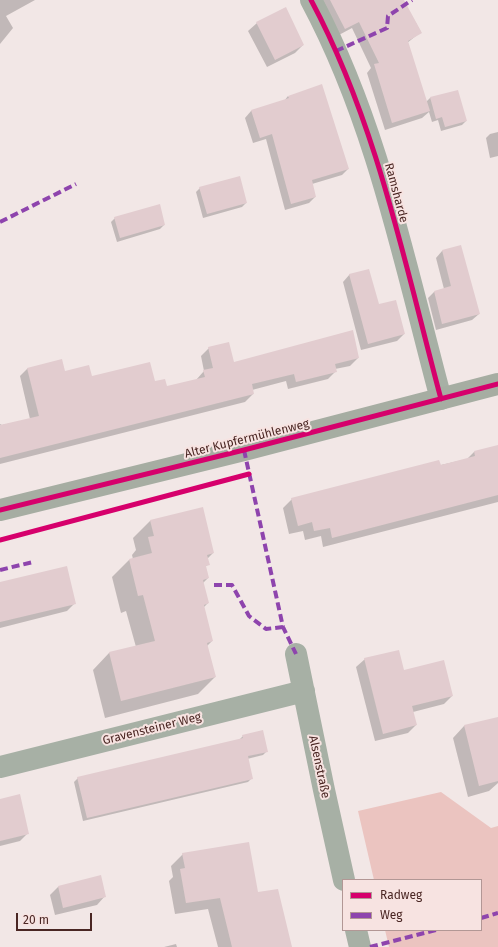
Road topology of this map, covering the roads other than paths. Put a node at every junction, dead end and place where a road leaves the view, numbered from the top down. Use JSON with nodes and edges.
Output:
{"nodes":[{"id":1,"x":311,"y":0,"type":"edge"},
{"id":2,"x":498,"y":384,"type":"edge"},
{"id":3,"x":441,"y":399,"type":"junction"},
{"id":4,"x":0,"y":510,"type":"edge"},
{"id":5,"x":296,"y":654,"type":"dead end"},
{"id":6,"x":304,"y":691,"type":"junction"},
{"id":7,"x":0,"y":767,"type":"edge"},
{"id":8,"x":344,"y":879,"type":"edge"},
{"id":9,"x":356,"y":931,"type":"edge"},
{"id":10,"x":360,"y":947,"type":"edge"}],
"edges":[{"from":1,"to":3,"type":"street","name":"Ramsharde"},
{"from":2,"to":3,"type":"street","name":"Alter Kupfermühlenweg"},
{"from":3,"to":4,"type":"street","name":"Alter Kupfermühlenweg"},
{"from":5,"to":6,"type":"street","name":"Alsenstraße"},
{"from":6,"to":7,"type":"street","name":"Gravensteiner Weg"},
{"from":6,"to":8,"type":"street","name":"Alsenstraße"},
{"from":9,"to":10,"type":"street"}]}
